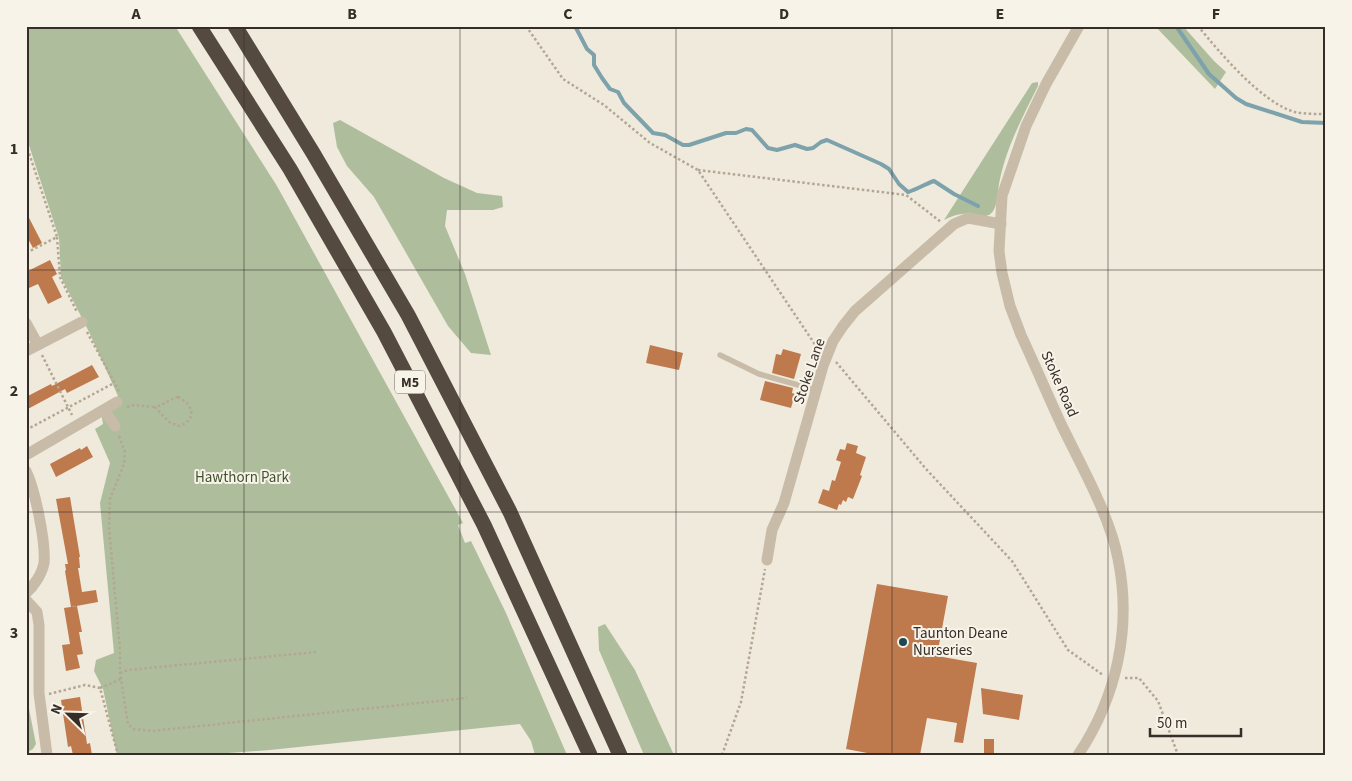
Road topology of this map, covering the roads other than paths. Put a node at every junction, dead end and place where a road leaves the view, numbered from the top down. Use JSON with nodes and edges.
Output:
{"nodes":[{"id":1,"x":199,"y":26,"type":"edge"},
{"id":2,"x":235,"y":26,"type":"edge"},
{"id":3,"x":1079,"y":26,"type":"edge"},
{"id":4,"x":1000,"y":224,"type":"junction"},
{"id":5,"x":82,"y":322,"type":"dead end"},
{"id":6,"x":26,"y":323,"type":"edge"},
{"id":7,"x":38,"y":345,"type":"junction"},
{"id":8,"x":26,"y":351,"type":"edge"},
{"id":9,"x":720,"y":356,"type":"dead end"},
{"id":10,"x":816,"y":390,"type":"junction"},
{"id":11,"x":117,"y":402,"type":"road end"},
{"id":12,"x":104,"y":410,"type":"junction"},
{"id":13,"x":114,"y":426,"type":"road end"},
{"id":14,"x":26,"y":456,"type":"edge"},
{"id":15,"x":26,"y":471,"type":"edge"},
{"id":16,"x":767,"y":560,"type":"road end"},
{"id":17,"x":26,"y":593,"type":"edge"},
{"id":18,"x":26,"y":600,"type":"edge"},
{"id":19,"x":47,"y":755,"type":"edge"},
{"id":20,"x":590,"y":755,"type":"edge"},
{"id":21,"x":620,"y":755,"type":"edge"},
{"id":22,"x":1078,"y":755,"type":"edge"}],
"edges":[{"from":1,"to":20,"type":"highway","number":"M5"},
{"from":2,"to":21,"type":"highway","number":"M5"},
{"from":3,"to":4,"type":"street","name":"Stoke Road"},
{"from":4,"to":10,"type":"street","name":"Stoke Lane"},
{"from":4,"to":22,"type":"street","name":"Stoke Road"},
{"from":5,"to":7,"type":"street"},
{"from":6,"to":7,"type":"street"},
{"from":7,"to":8,"type":"street"},
{"from":9,"to":10,"type":"lane"},
{"from":10,"to":16,"type":"street","name":"Stoke Lane"},
{"from":11,"to":12,"type":"street"},
{"from":12,"to":13,"type":"street"},
{"from":12,"to":14,"type":"street"},
{"from":15,"to":17,"type":"street"},
{"from":18,"to":19,"type":"street"}]}
